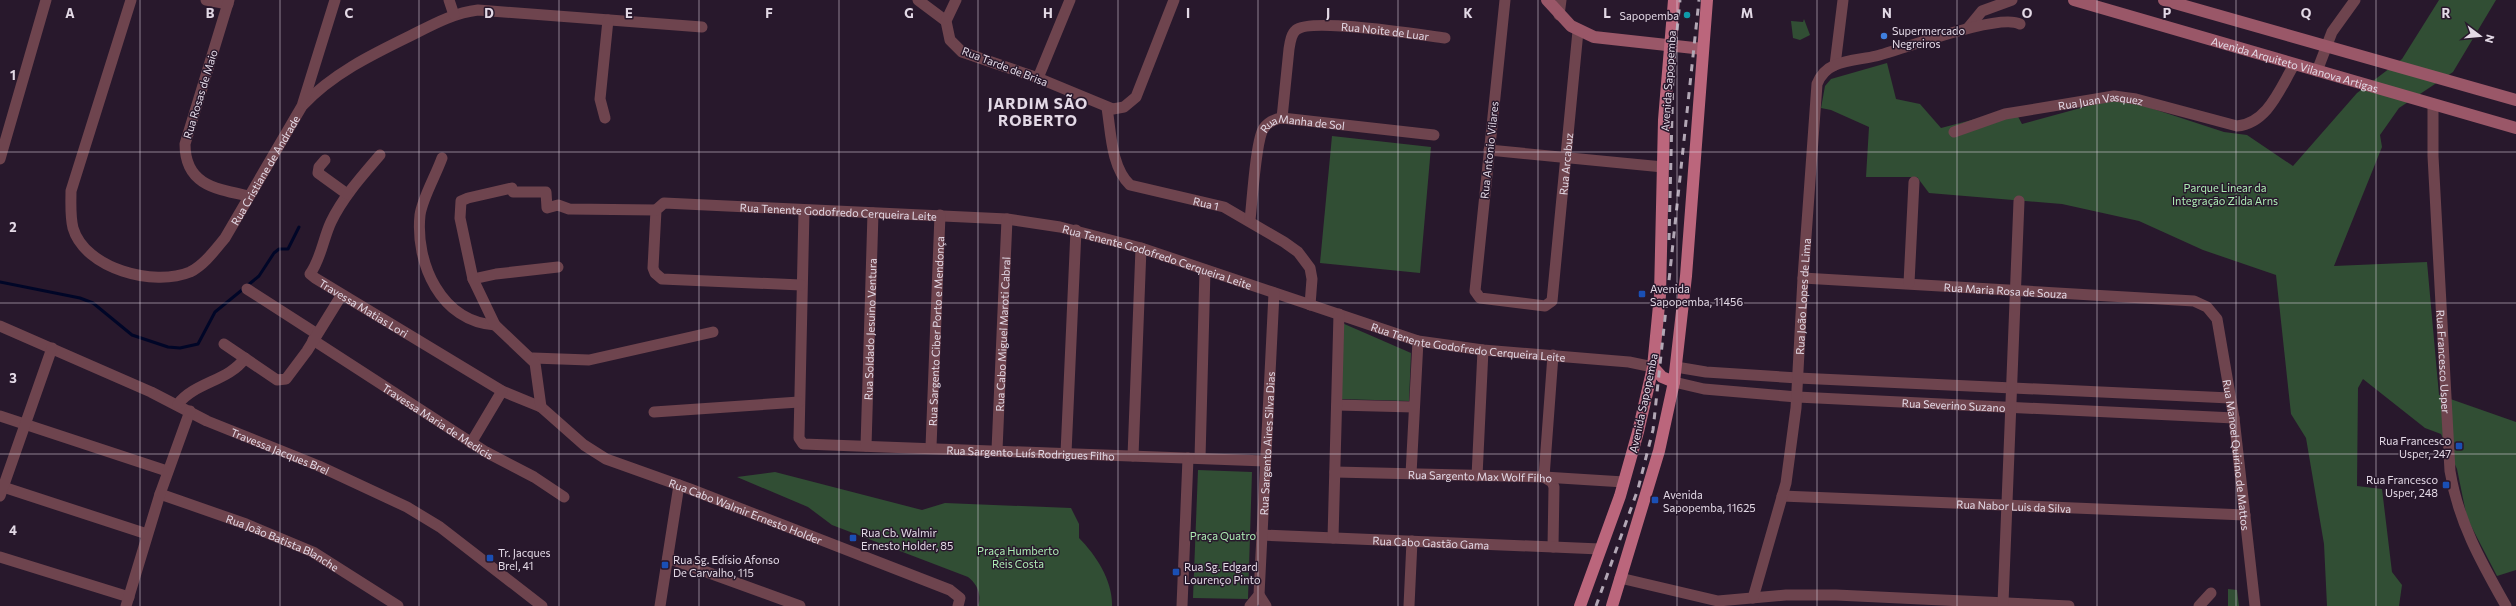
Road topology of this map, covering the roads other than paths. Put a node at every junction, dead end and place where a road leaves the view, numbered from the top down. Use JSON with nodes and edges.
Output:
{"nodes":[{"id":1,"x":46,"y":0,"type":"edge"},
{"id":2,"x":131,"y":0,"type":"edge"},
{"id":3,"x":206,"y":0,"type":"edge"},
{"id":4,"x":334,"y":0,"type":"edge"},
{"id":5,"x":449,"y":0,"type":"edge"},
{"id":6,"x":918,"y":0,"type":"edge"},
{"id":7,"x":956,"y":0,"type":"edge"},
{"id":8,"x":1070,"y":0,"type":"edge"},
{"id":9,"x":1174,"y":0,"type":"edge"},
{"id":10,"x":1505,"y":0,"type":"edge"},
{"id":11,"x":1547,"y":0,"type":"edge"},
{"id":12,"x":1561,"y":0,"type":"edge"},
{"id":13,"x":1674,"y":0,"type":"edge"},
{"id":14,"x":1707,"y":0,"type":"edge"},
{"id":15,"x":1843,"y":0,"type":"edge"},
{"id":16,"x":2012,"y":0,"type":"edge"},
{"id":17,"x":2074,"y":0,"type":"edge"},
{"id":18,"x":2164,"y":0,"type":"edge"},
{"id":19,"x":2355,"y":0,"type":"edge"},
{"id":20,"x":228,"y":2,"type":"edge"},
{"id":21,"x":454,"y":15,"type":"junction"},
{"id":22,"x":1559,"y":15,"type":"junction"},
{"id":23,"x":608,"y":20,"type":"junction"},
{"id":24,"x":946,"y":21,"type":"junction"},
{"id":25,"x":2020,"y":24,"type":"dead end"},
{"id":26,"x":702,"y":27,"type":"dead end"},
{"id":27,"x":1968,"y":28,"type":"junction"},
{"id":28,"x":1578,"y":32,"type":"junction"},
{"id":29,"x":1445,"y":38,"type":"dead end"},
{"id":30,"x":1670,"y":46,"type":"junction"},
{"id":31,"x":2325,"y":47,"type":"junction"},
{"id":32,"x":1703,"y":49,"type":"junction"},
{"id":33,"x":1835,"y":65,"type":"junction"},
{"id":34,"x":2294,"y":65,"type":"junction"},
{"id":35,"x":2317,"y":71,"type":"junction"},
{"id":36,"x":1038,"y":78,"type":"junction"},
{"id":37,"x":2516,"y":100,"type":"edge"},
{"id":38,"x":2433,"y":104,"type":"junction"},
{"id":39,"x":302,"y":106,"type":"junction"},
{"id":40,"x":1107,"y":108,"type":"junction"},
{"id":41,"x":605,"y":118,"type":"dead end"},
{"id":42,"x":1282,"y":118,"type":"junction"},
{"id":43,"x":2516,"y":128,"type":"edge"},
{"id":44,"x":1954,"y":132,"type":"dead end"},
{"id":45,"x":1434,"y":135,"type":"dead end"},
{"id":46,"x":1488,"y":150,"type":"junction"},
{"id":47,"x":380,"y":154,"type":"dead end"},
{"id":48,"x":442,"y":158,"type":"dead end"},
{"id":49,"x":1567,"y":158,"type":"junction"},
{"id":50,"x":0,"y":159,"type":"edge"},
{"id":51,"x":325,"y":160,"type":"dead end"},
{"id":52,"x":1663,"y":167,"type":"junction"},
{"id":53,"x":1914,"y":182,"type":"dead end"},
{"id":54,"x":347,"y":194,"type":"junction"},
{"id":55,"x":249,"y":196,"type":"junction"},
{"id":56,"x":2019,"y":201,"type":"dead end"},
{"id":57,"x":656,"y":210,"type":"junction"},
{"id":58,"x":804,"y":211,"type":"junction"},
{"id":59,"x":873,"y":213,"type":"junction"},
{"id":60,"x":940,"y":215,"type":"junction"},
{"id":61,"x":1007,"y":219,"type":"junction"},
{"id":62,"x":1250,"y":220,"type":"junction"},
{"id":63,"x":1076,"y":230,"type":"junction"},
{"id":64,"x":1141,"y":248,"type":"junction"},
{"id":65,"x":558,"y":267,"type":"dead end"},
{"id":66,"x":1205,"y":270,"type":"junction"},
{"id":67,"x":1802,"y":278,"type":"junction"},
{"id":68,"x":473,"y":279,"type":"junction"},
{"id":69,"x":1909,"y":283,"type":"junction"},
{"id":70,"x":801,"y":285,"type":"junction"},
{"id":71,"x":247,"y":289,"type":"dead end"},
{"id":72,"x":2016,"y":289,"type":"junction"},
{"id":73,"x":1274,"y":292,"type":"junction"},
{"id":74,"x":341,"y":296,"type":"junction"},
{"id":75,"x":1554,"y":296,"type":"joint"},
{"id":76,"x":1310,"y":305,"type":"junction"},
{"id":77,"x":2207,"y":307,"type":"joint"},
{"id":78,"x":1339,"y":314,"type":"junction"},
{"id":79,"x":495,"y":325,"type":"junction"},
{"id":80,"x":0,"y":326,"type":"edge"},
{"id":81,"x":713,"y":332,"type":"dead end"},
{"id":82,"x":315,"y":337,"type":"junction"},
{"id":83,"x":1418,"y":341,"type":"junction"},
{"id":84,"x":224,"y":344,"type":"dead end"},
{"id":85,"x":52,"y":348,"type":"junction"},
{"id":86,"x":1483,"y":350,"type":"junction"},
{"id":87,"x":1553,"y":355,"type":"junction"},
{"id":88,"x":245,"y":358,"type":"junction"},
{"id":89,"x":533,"y":358,"type":"junction"},
{"id":90,"x":1653,"y":367,"type":"junction"},
{"id":91,"x":1676,"y":367,"type":"junction"},
{"id":92,"x":1798,"y":378,"type":"junction"},
{"id":93,"x":1674,"y":382,"type":"junction"},
{"id":94,"x":2011,"y":388,"type":"junction"},
{"id":95,"x":502,"y":391,"type":"junction"},
{"id":96,"x":1797,"y":397,"type":"junction"},
{"id":97,"x":2230,"y":398,"type":"junction"},
{"id":98,"x":799,"y":402,"type":"junction"},
{"id":99,"x":178,"y":404,"type":"junction"},
{"id":100,"x":1337,"y":405,"type":"junction"},
{"id":101,"x":2010,"y":406,"type":"junction"},
{"id":102,"x":541,"y":407,"type":"junction"},
{"id":103,"x":1414,"y":407,"type":"junction"},
{"id":104,"x":190,"y":411,"type":"junction"},
{"id":105,"x":654,"y":412,"type":"dead end"},
{"id":106,"x":0,"y":416,"type":"edge"},
{"id":107,"x":2234,"y":418,"type":"junction"},
{"id":108,"x":26,"y":424,"type":"junction"},
{"id":109,"x":472,"y":443,"type":"junction"},
{"id":110,"x":866,"y":446,"type":"junction"},
{"id":111,"x":931,"y":447,"type":"junction"},
{"id":112,"x":998,"y":450,"type":"junction"},
{"id":113,"x":1066,"y":453,"type":"junction"},
{"id":114,"x":1133,"y":456,"type":"junction"},
{"id":115,"x":1188,"y":458,"type":"junction"},
{"id":116,"x":1200,"y":458,"type":"junction"},
{"id":117,"x":1265,"y":461,"type":"junction"},
{"id":118,"x":167,"y":472,"type":"junction"},
{"id":119,"x":1335,"y":472,"type":"junction"},
{"id":120,"x":1411,"y":474,"type":"junction"},
{"id":121,"x":1477,"y":476,"type":"junction"},
{"id":122,"x":1544,"y":477,"type":"junction"},
{"id":123,"x":1624,"y":482,"type":"junction"},
{"id":124,"x":679,"y":485,"type":"junction"},
{"id":125,"x":1,"y":490,"type":"edge"},
{"id":126,"x":160,"y":494,"type":"junction"},
{"id":127,"x":1782,"y":496,"type":"junction"},
{"id":128,"x":564,"y":498,"type":"dead end"},
{"id":129,"x":2007,"y":505,"type":"junction"},
{"id":130,"x":2245,"y":515,"type":"junction"},
{"id":131,"x":147,"y":534,"type":"junction"},
{"id":132,"x":1262,"y":535,"type":"junction"},
{"id":133,"x":1333,"y":538,"type":"junction"},
{"id":134,"x":1412,"y":541,"type":"junction"},
{"id":135,"x":1553,"y":547,"type":"junction"},
{"id":136,"x":1600,"y":549,"type":"junction"},
{"id":137,"x":0,"y":556,"type":"edge"},
{"id":138,"x":668,"y":558,"type":"junction"},
{"id":139,"x":1620,"y":578,"type":"junction"},
{"id":140,"x":2211,"y":593,"type":"dead end"},
{"id":141,"x":1259,"y":595,"type":"junction"},
{"id":142,"x":1853,"y":596,"type":"junction"},
{"id":143,"x":1753,"y":598,"type":"junction"},
{"id":144,"x":127,"y":601,"type":"edge"},
{"id":145,"x":959,"y":602,"type":"edge"},
{"id":146,"x":1719,"y":603,"type":"edge"},
{"id":147,"x":2003,"y":603,"type":"junction"},
{"id":148,"x":398,"y":606,"type":"edge"},
{"id":149,"x":542,"y":606,"type":"edge"},
{"id":150,"x":660,"y":606,"type":"edge"},
{"id":151,"x":800,"y":606,"type":"edge"},
{"id":152,"x":1182,"y":606,"type":"edge"},
{"id":153,"x":1250,"y":606,"type":"edge"},
{"id":154,"x":1266,"y":606,"type":"edge"},
{"id":155,"x":1409,"y":606,"type":"edge"},
{"id":156,"x":1580,"y":606,"type":"edge"},
{"id":157,"x":1612,"y":606,"type":"edge"},
{"id":158,"x":1860,"y":606,"type":"edge"},
{"id":159,"x":2069,"y":606,"type":"edge"},
{"id":160,"x":2199,"y":606,"type":"edge"},
{"id":161,"x":2255,"y":606,"type":"edge"},
{"id":162,"x":2506,"y":606,"type":"edge"}],
"edges":[{"from":1,"to":50,"type":"street"},
{"from":2,"to":55,"type":"street","name":"Rua Cristiane de Andrade"},
{"from":3,"to":20,"type":"street"},
{"from":4,"to":39,"type":"street"},
{"from":5,"to":21,"type":"street"},
{"from":6,"to":24,"type":"street"},
{"from":7,"to":24,"type":"street"},
{"from":8,"to":36,"type":"street"},
{"from":9,"to":40,"type":"street"},
{"from":10,"to":46,"type":"street","name":"Rua Antonio Vilares"},
{"from":11,"to":22,"type":"main road"},
{"from":12,"to":22,"type":"street"},
{"from":13,"to":30,"type":"main road","name":"Avenida Sapopemba"},
{"from":14,"to":32,"type":"main road"},
{"from":15,"to":33,"type":"street"},
{"from":16,"to":27,"type":"street"},
{"from":17,"to":34,"type":"main road","name":"Avenida Arquiteto Vilanova Artigas"},
{"from":18,"to":31,"type":"main road"},
{"from":19,"to":31,"type":"street"},
{"from":20,"to":55,"type":"street","name":"Rua Rosas de Maio"},
{"from":21,"to":23,"type":"street","name":"Rua Cristiane de Andrade"},
{"from":21,"to":39,"type":"street","name":"Rua Cristiane de Andrade"},
{"from":22,"to":28,"type":"main road"},
{"from":23,"to":26,"type":"street","name":"Rua Cristiane de Andrade"},
{"from":23,"to":41,"type":"street"},
{"from":24,"to":36,"type":"street","name":"Rua Tarde de Brisa"},
{"from":25,"to":27,"type":"street"},
{"from":27,"to":33,"type":"street"},
{"from":28,"to":30,"type":"main road"},
{"from":28,"to":49,"type":"street","name":"Rua Arcabuz"},
{"from":29,"to":42,"type":"street","name":"Rua Noite de Luar"},
{"from":30,"to":32,"type":"main road"},
{"from":30,"to":52,"type":"main road","name":"Avenida Sapopemba"},
{"from":31,"to":35,"type":"street"},
{"from":31,"to":37,"type":"main road"},
{"from":32,"to":91,"type":"main road"},
{"from":33,"to":67,"type":"street","name":"Rua João Lopes de Lima"},
{"from":34,"to":35,"type":"main road","name":"Avenida Arquiteto Vilanova Artigas"},
{"from":34,"to":44,"type":"street","name":"Rua Juan Vasquez"},
{"from":35,"to":38,"type":"main road","name":"Avenida Arquiteto Vilanova Artigas"},
{"from":36,"to":40,"type":"street","name":"Rua Tarde de Brisa"},
{"from":38,"to":43,"type":"main road","name":"Avenida Arquiteto Vilanova Artigas"},
{"from":38,"to":162,"type":"street","name":"Rua Francesco Usper"},
{"from":39,"to":55,"type":"street","name":"Rua Cristiane de Andrade"},
{"from":40,"to":62,"type":"street","name":"Rua 1"},
{"from":42,"to":45,"type":"street","name":"Rua Manha de Sol"},
{"from":42,"to":62,"type":"street","name":"Rua Manha de Sol"},
{"from":46,"to":49,"type":"street"},
{"from":46,"to":75,"type":"street","name":"Rua Antonio Vilares"},
{"from":47,"to":54,"type":"street","name":"Travessa Matias Lori"},
{"from":48,"to":79,"type":"street"},
{"from":49,"to":52,"type":"street"},
{"from":49,"to":75,"type":"street","name":"Rua Arcabuz"},
{"from":51,"to":54,"type":"street"},
{"from":52,"to":90,"type":"main road","name":"Avenida Sapopemba"},
{"from":53,"to":69,"type":"street"},
{"from":54,"to":74,"type":"street","name":"Travessa Matias Lori"},
{"from":56,"to":72,"type":"street"},
{"from":57,"to":58,"type":"street","name":"Rua Tenente Godofredo Cerqueira Leite"},
{"from":57,"to":68,"type":"street"},
{"from":57,"to":70,"type":"street"},
{"from":58,"to":59,"type":"street","name":"Rua Tenente Godofredo Cerqueira Leite"},
{"from":58,"to":70,"type":"street"},
{"from":59,"to":60,"type":"street","name":"Rua Tenente Godofredo Cerqueira Leite"},
{"from":59,"to":110,"type":"street","name":"Rua Soldado Jesuino Ventura"},
{"from":60,"to":61,"type":"street","name":"Rua Tenente Godofredo Cerqueira Leite"},
{"from":60,"to":111,"type":"street","name":"Rua Sargento Ciber Porto e Mendonça"},
{"from":61,"to":63,"type":"street","name":"Rua Tenente Godofredo Cerqueira Leite"},
{"from":61,"to":112,"type":"street","name":"Rua Cabo Miguel Maroti Cabral"},
{"from":62,"to":76,"type":"street","name":"Rua 1"},
{"from":63,"to":64,"type":"street","name":"Rua Tenente Godofredo Cerqueira Leite"},
{"from":63,"to":113,"type":"street"},
{"from":64,"to":66,"type":"street","name":"Rua Tenente Godofredo Cerqueira Leite"},
{"from":64,"to":114,"type":"street"},
{"from":65,"to":68,"type":"street"},
{"from":66,"to":73,"type":"street","name":"Rua Tenente Godofredo Cerqueira Leite"},
{"from":66,"to":116,"type":"street"},
{"from":67,"to":69,"type":"street","name":"Rua Maria Rosa de Souza"},
{"from":67,"to":92,"type":"street","name":"Rua João Lopes de Lima"},
{"from":68,"to":79,"type":"street"},
{"from":69,"to":72,"type":"street","name":"Rua Maria Rosa de Souza"},
{"from":70,"to":98,"type":"street"},
{"from":71,"to":82,"type":"street","name":"Travessa Maria de Medicis"},
{"from":72,"to":77,"type":"street","name":"Rua Maria Rosa de Souza"},
{"from":72,"to":94,"type":"street"},
{"from":73,"to":76,"type":"street","name":"Rua Tenente Godofredo Cerqueira Leite"},
{"from":73,"to":117,"type":"street","name":"Rua Sargento Aires Silva Dias"},
{"from":74,"to":82,"type":"street"},
{"from":74,"to":95,"type":"street","name":"Travessa Matias Lori"},
{"from":76,"to":78,"type":"street","name":"Rua Tenente Godofredo Cerqueira Leite"},
{"from":77,"to":97,"type":"street","name":"Rua Manoel Quirino de Mattos"},
{"from":78,"to":83,"type":"street","name":"Rua Tenente Godofredo Cerqueira Leite"},
{"from":78,"to":100,"type":"street"},
{"from":79,"to":89,"type":"street"},
{"from":80,"to":85,"type":"street","name":"Travessa Jacques Brel"},
{"from":81,"to":89,"type":"street"},
{"from":82,"to":88,"type":"street"},
{"from":82,"to":109,"type":"street","name":"Travessa Maria de Medicis"},
{"from":83,"to":86,"type":"street","name":"Rua Tenente Godofredo Cerqueira Leite"},
{"from":83,"to":103,"type":"street"},
{"from":84,"to":88,"type":"street"},
{"from":85,"to":99,"type":"street","name":"Travessa Jacques Brel"},
{"from":85,"to":108,"type":"street"},
{"from":86,"to":87,"type":"street","name":"Rua Tenente Godofredo Cerqueira Leite"},
{"from":86,"to":121,"type":"street"},
{"from":87,"to":90,"type":"street","name":"Rua Tenente Godofredo Cerqueira Leite"},
{"from":87,"to":122,"type":"street"},
{"from":88,"to":99,"type":"street"},
{"from":89,"to":102,"type":"street"},
{"from":90,"to":91,"type":"main road"},
{"from":90,"to":93,"type":"main road"},
{"from":90,"to":123,"type":"main road","name":"Avenida Sapopemba"},
{"from":91,"to":92,"type":"street","name":"Rua Severino Suzano"},
{"from":91,"to":93,"type":"main road"},
{"from":92,"to":94,"type":"street","name":"Rua Severino Suzano"},
{"from":92,"to":96,"type":"street","name":"Rua João Lopes de Lima"},
{"from":93,"to":96,"type":"street","name":"Rua Severino Suzano"},
{"from":93,"to":139,"type":"main road"},
{"from":94,"to":97,"type":"street","name":"Rua Severino Suzano"},
{"from":94,"to":101,"type":"street"},
{"from":95,"to":102,"type":"street","name":"Travessa Matias Lori"},
{"from":95,"to":109,"type":"street"},
{"from":96,"to":101,"type":"street","name":"Rua Severino Suzano"},
{"from":96,"to":127,"type":"street","name":"Rua João Lopes de Lima"},
{"from":97,"to":107,"type":"street","name":"Rua Manoel Quirino de Mattos"},
{"from":98,"to":105,"type":"street"},
{"from":98,"to":110,"type":"street","name":"Rua Sargento Luís Rodrigues Filho"},
{"from":99,"to":104,"type":"street","name":"Travessa Jacques Brel"},
{"from":100,"to":103,"type":"street"},
{"from":100,"to":119,"type":"street"},
{"from":101,"to":107,"type":"street","name":"Rua Severino Suzano"},
{"from":101,"to":129,"type":"street"},
{"from":102,"to":124,"type":"street","name":"Rua Cabo Walmir Ernesto Holder"},
{"from":103,"to":120,"type":"street"},
{"from":104,"to":118,"type":"street"},
{"from":104,"to":149,"type":"street","name":"Travessa Jacques Brel"},
{"from":106,"to":108,"type":"street"},
{"from":107,"to":130,"type":"street","name":"Rua Manoel Quirino de Mattos"},
{"from":108,"to":118,"type":"street"},
{"from":108,"to":125,"type":"street"},
{"from":109,"to":128,"type":"street","name":"Travessa Maria de Medicis"},
{"from":110,"to":111,"type":"street","name":"Rua Sargento Luís Rodrigues Filho"},
{"from":111,"to":112,"type":"street","name":"Rua Sargento Luís Rodrigues Filho"},
{"from":112,"to":113,"type":"street","name":"Rua Sargento Luís Rodrigues Filho"},
{"from":113,"to":114,"type":"street","name":"Rua Sargento Luís Rodrigues Filho"},
{"from":114,"to":115,"type":"street","name":"Rua Sargento Luís Rodrigues Filho"},
{"from":115,"to":116,"type":"street","name":"Rua Sargento Luís Rodrigues Filho"},
{"from":115,"to":152,"type":"street"},
{"from":116,"to":117,"type":"street","name":"Rua Sargento Luís Rodrigues Filho"},
{"from":117,"to":132,"type":"street","name":"Rua Sargento Aires Silva Dias"},
{"from":118,"to":126,"type":"street"},
{"from":119,"to":120,"type":"street","name":"Rua Sargento Max Wolf Filho"},
{"from":119,"to":133,"type":"street"},
{"from":120,"to":121,"type":"street","name":"Rua Sargento Max Wolf Filho"},
{"from":121,"to":122,"type":"street","name":"Rua Sargento Max Wolf Filho"},
{"from":122,"to":123,"type":"street","name":"Rua Sargento Max Wolf Filho"},
{"from":122,"to":135,"type":"street"},
{"from":123,"to":136,"type":"main road","name":"Avenida Sapopemba"},
{"from":124,"to":138,"type":"street"},
{"from":124,"to":145,"type":"street","name":"Rua Cabo Walmir Ernesto Holder"},
{"from":125,"to":131,"type":"street"},
{"from":126,"to":131,"type":"street"},
{"from":126,"to":148,"type":"street","name":"Rua João Batista Blanche"},
{"from":127,"to":129,"type":"street","name":"Rua Nabor Luis da Silva"},
{"from":127,"to":143,"type":"street","name":"Rua João Lopes de Lima"},
{"from":129,"to":130,"type":"street","name":"Rua Nabor Luis da Silva"},
{"from":129,"to":147,"type":"street"},
{"from":130,"to":161,"type":"street","name":"Rua Manoel Quirino de Mattos"},
{"from":131,"to":144,"type":"street"},
{"from":132,"to":133,"type":"street","name":"Rua Cabo Gastão Gama"},
{"from":132,"to":141,"type":"street","name":"Rua Sargento Aires Silva Dias"},
{"from":133,"to":134,"type":"street","name":"Rua Cabo Gastão Gama"},
{"from":134,"to":135,"type":"street","name":"Rua Cabo Gastão Gama"},
{"from":134,"to":155,"type":"street"},
{"from":135,"to":136,"type":"street","name":"Rua Cabo Gastão Gama"},
{"from":136,"to":156,"type":"main road","name":"Avenida Sapopemba"},
{"from":137,"to":144,"type":"street"},
{"from":138,"to":150,"type":"street"},
{"from":138,"to":151,"type":"street"},
{"from":139,"to":146,"type":"street"},
{"from":139,"to":157,"type":"main road"},
{"from":140,"to":160,"type":"street"},
{"from":141,"to":153,"type":"street"},
{"from":141,"to":154,"type":"street"},
{"from":142,"to":143,"type":"street"},
{"from":142,"to":147,"type":"street"},
{"from":142,"to":158,"type":"street"},
{"from":143,"to":146,"type":"street"},
{"from":147,"to":159,"type":"street"}]}
